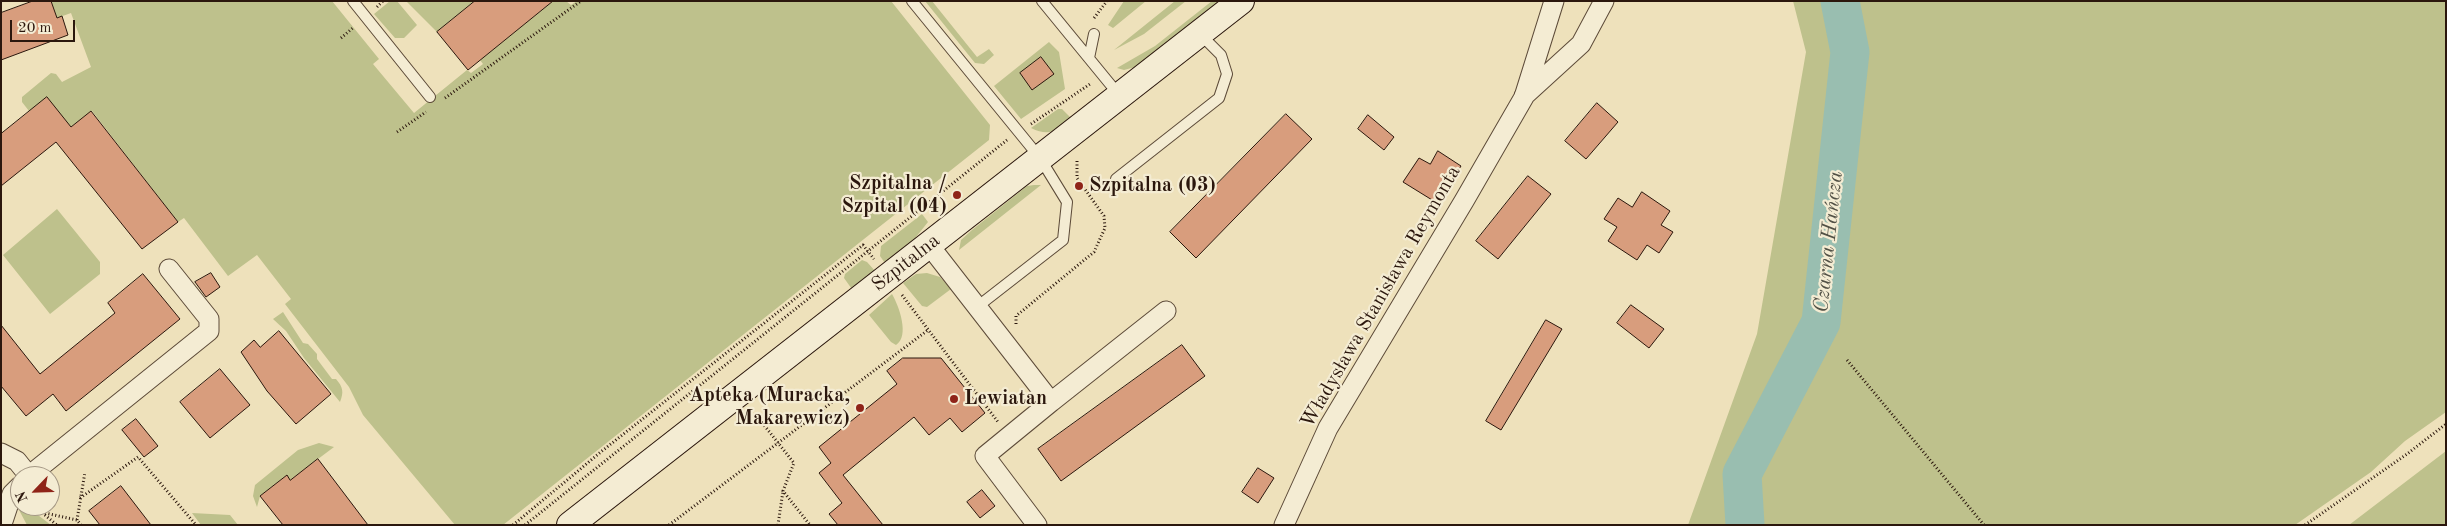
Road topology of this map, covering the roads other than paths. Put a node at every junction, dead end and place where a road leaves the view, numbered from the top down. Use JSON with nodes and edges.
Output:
{"nodes":[{"id":1,"x":352,"y":1,"type":"edge"},
{"id":2,"x":912,"y":1,"type":"edge"},
{"id":3,"x":1042,"y":1,"type":"edge"},
{"id":4,"x":1241,"y":1,"type":"edge"},
{"id":5,"x":1554,"y":1,"type":"edge"},
{"id":6,"x":1604,"y":1,"type":"edge"},
{"id":7,"x":1094,"y":34,"type":"road end"},
{"id":8,"x":1200,"y":34,"type":"junction"},
{"id":9,"x":1090,"y":58,"type":"junction"},
{"id":10,"x":1121,"y":97,"type":"junction"},
{"id":11,"x":1524,"y":97,"type":"junction"},
{"id":12,"x":434,"y":100,"type":"road end"},
{"id":13,"x":1040,"y":158,"type":"junction"},
{"id":14,"x":1116,"y":179,"type":"dead end"},
{"id":15,"x":929,"y":245,"type":"junction"},
{"id":16,"x":169,"y":269,"type":"dead end"},
{"id":17,"x":977,"y":307,"type":"junction"},
{"id":18,"x":1166,"y":311,"type":"dead end"},
{"id":19,"x":1051,"y":402,"type":"junction"},
{"id":20,"x":1,"y":453,"type":"edge"},
{"id":21,"x":20,"y":466,"type":"edge"},
{"id":22,"x":43,"y":466,"type":"edge"},
{"id":23,"x":10,"y":500,"type":"edge"},
{"id":24,"x":2,"y":524,"type":"edge"},
{"id":25,"x":570,"y":525,"type":"edge"},
{"id":26,"x":1037,"y":525,"type":"edge"},
{"id":27,"x":1284,"y":525,"type":"edge"}],
"edges":[{"from":1,"to":12,"type":"lane"},
{"from":2,"to":13,"type":"lane"},
{"from":3,"to":9,"type":"lane"},
{"from":4,"to":8,"type":"street","name":"Szpitalna"},
{"from":5,"to":11,"type":"street","name":"Władysława Stanisława Reymonta"},
{"from":6,"to":11,"type":"street","name":"Władysława Stanisława Reymonta"},
{"from":7,"to":9,"type":"lane"},
{"from":8,"to":10,"type":"street","name":"Szpitalna"},
{"from":8,"to":14,"type":"lane"},
{"from":9,"to":10,"type":"lane"},
{"from":10,"to":13,"type":"street","name":"Szpitalna"},
{"from":11,"to":27,"type":"street","name":"Władysława Stanisława Reymonta"},
{"from":13,"to":15,"type":"street","name":"Szpitalna"},
{"from":13,"to":17,"type":"lane"},
{"from":15,"to":17,"type":"street"},
{"from":15,"to":25,"type":"street","name":"Szpitalna"},
{"from":16,"to":22,"type":"street"},
{"from":17,"to":19,"type":"street"},
{"from":18,"to":19,"type":"street"},
{"from":19,"to":26,"type":"street"},
{"from":20,"to":21,"type":"street"},
{"from":23,"to":24,"type":"street"}]}
